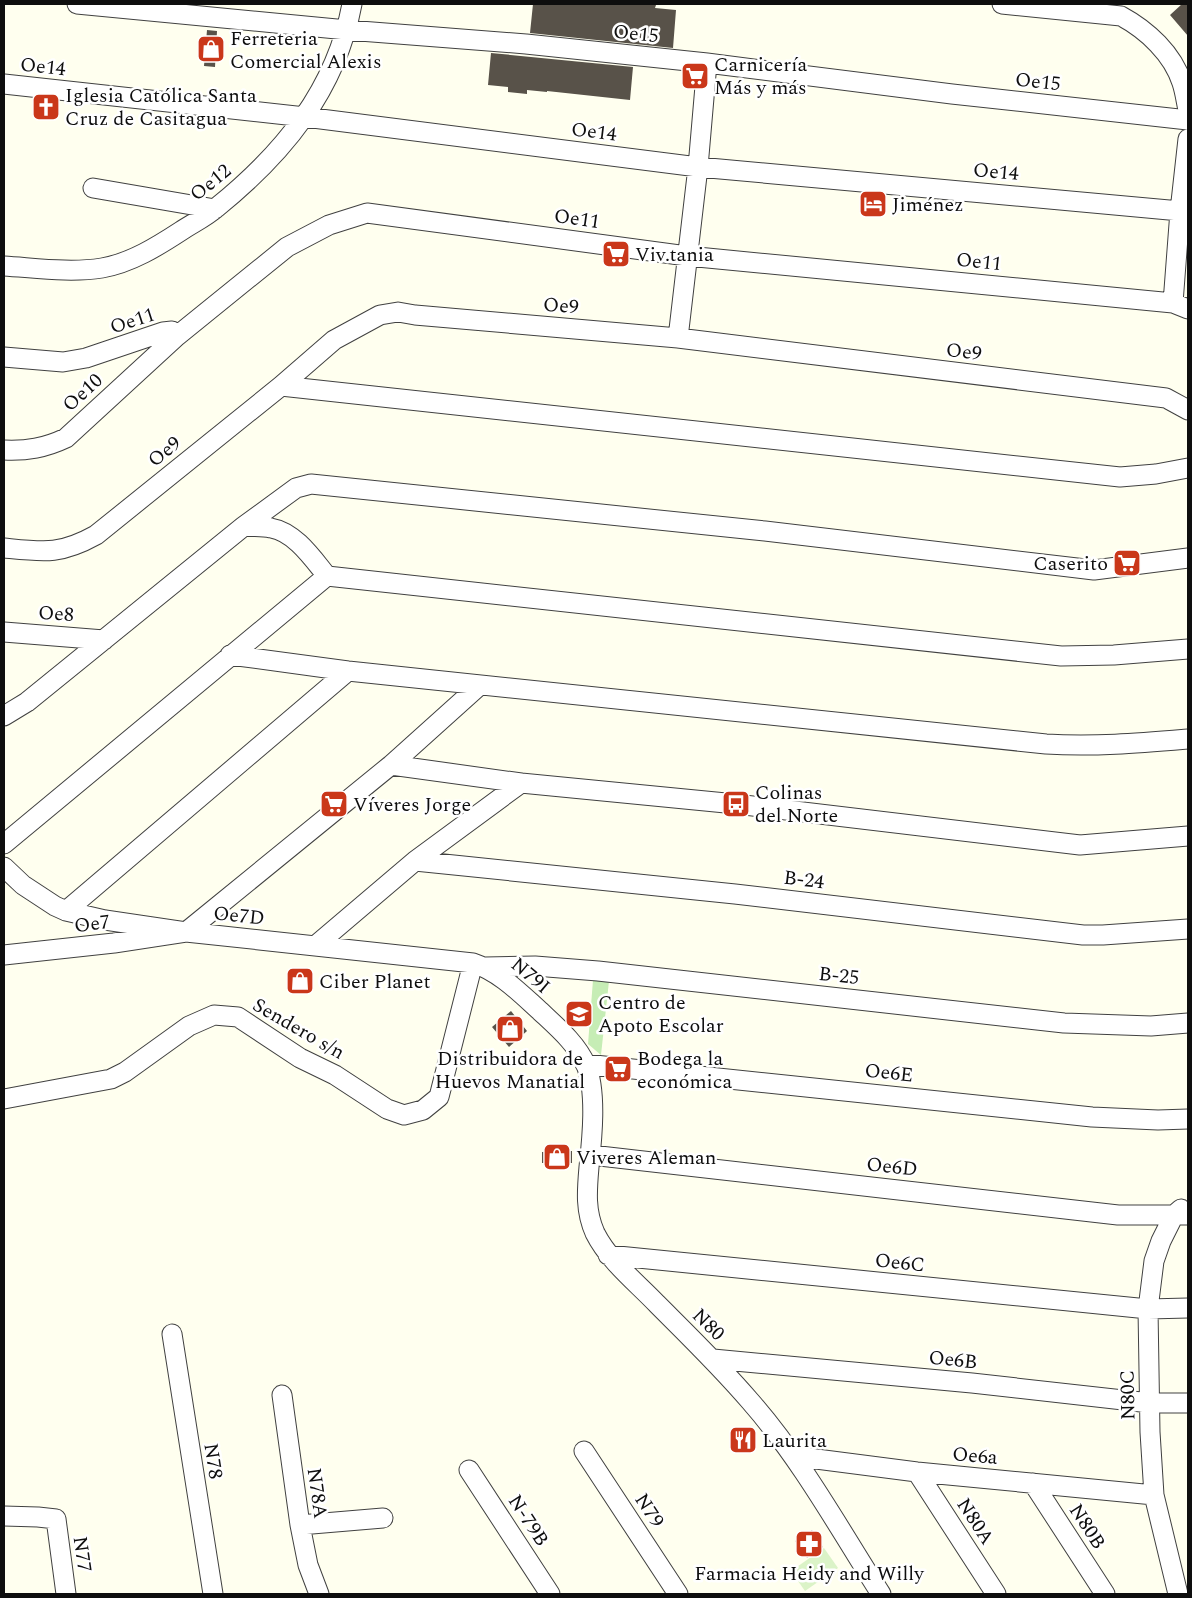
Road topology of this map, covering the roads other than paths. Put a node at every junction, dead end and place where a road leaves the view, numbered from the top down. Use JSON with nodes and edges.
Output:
{"nodes":[{"id":1,"x":77,"y":4,"type":"edge"},
{"id":2,"x":352,"y":4,"type":"edge"},
{"id":3,"x":1002,"y":4,"type":"edge"},
{"id":4,"x":347,"y":30,"type":"junction"},
{"id":5,"x":707,"y":64,"type":"junction"},
{"id":6,"x":4,"y":84,"type":"edge"},
{"id":7,"x":1188,"y":110,"type":"edge"},
{"id":8,"x":305,"y":117,"type":"junction"},
{"id":9,"x":1188,"y":120,"type":"edge"},
{"id":10,"x":1188,"y":139,"type":"edge"},
{"id":11,"x":698,"y":167,"type":"junction"},
{"id":12,"x":93,"y":188,"type":"dead end"},
{"id":13,"x":215,"y":209,"type":"junction"},
{"id":14,"x":1180,"y":211,"type":"junction"},
{"id":15,"x":688,"y":256,"type":"junction"},
{"id":16,"x":4,"y":266,"type":"edge"},
{"id":17,"x":1180,"y":306,"type":"edge"},
{"id":18,"x":177,"y":336,"type":"junction"},
{"id":19,"x":678,"y":338,"type":"junction"},
{"id":20,"x":4,"y":357,"type":"edge"},
{"id":21,"x":281,"y":386,"type":"junction"},
{"id":22,"x":1188,"y":410,"type":"edge"},
{"id":23,"x":4,"y":450,"type":"edge"},
{"id":24,"x":1188,"y":468,"type":"edge"},
{"id":25,"x":244,"y":526,"type":"junction"},
{"id":26,"x":4,"y":548,"type":"edge"},
{"id":27,"x":1188,"y":558,"type":"edge"},
{"id":28,"x":327,"y":576,"type":"junction"},
{"id":29,"x":4,"y":632,"type":"edge"},
{"id":30,"x":104,"y":640,"type":"junction"},
{"id":31,"x":1188,"y":649,"type":"edge"},
{"id":32,"x":230,"y":655,"type":"junction"},
{"id":33,"x":348,"y":671,"type":"junction"},
{"id":34,"x":480,"y":685,"type":"junction"},
{"id":35,"x":4,"y":716,"type":"edge"},
{"id":36,"x":1188,"y":739,"type":"edge"},
{"id":37,"x":391,"y":765,"type":"junction"},
{"id":38,"x":521,"y":783,"type":"junction"},
{"id":39,"x":1188,"y":836,"type":"edge"},
{"id":40,"x":4,"y":844,"type":"edge"},
{"id":41,"x":415,"y":861,"type":"junction"},
{"id":42,"x":4,"y":867,"type":"edge"},
{"id":43,"x":66,"y":910,"type":"junction"},
{"id":44,"x":1188,"y":929,"type":"edge"},
{"id":45,"x":186,"y":932,"type":"junction"},
{"id":46,"x":315,"y":946,"type":"junction"},
{"id":47,"x":4,"y":955,"type":"edge"},
{"id":48,"x":479,"y":965,"type":"junction"},
{"id":49,"x":1188,"y":1023,"type":"edge"},
{"id":50,"x":585,"y":1064,"type":"junction"},
{"id":51,"x":4,"y":1099,"type":"edge"},
{"id":52,"x":1188,"y":1119,"type":"edge"},
{"id":53,"x":591,"y":1155,"type":"junction"},
{"id":54,"x":1188,"y":1203,"type":"edge"},
{"id":55,"x":1181,"y":1215,"type":"edge"},
{"id":56,"x":608,"y":1255,"type":"junction"},
{"id":57,"x":1188,"y":1308,"type":"edge"},
{"id":58,"x":1148,"y":1309,"type":"junction"},
{"id":59,"x":172,"y":1334,"type":"dead end"},
{"id":60,"x":713,"y":1359,"type":"junction"},
{"id":61,"x":282,"y":1395,"type":"dead end"},
{"id":62,"x":1150,"y":1403,"type":"junction"},
{"id":63,"x":1188,"y":1403,"type":"edge"},
{"id":64,"x":584,"y":1451,"type":"dead end"},
{"id":65,"x":793,"y":1456,"type":"junction"},
{"id":66,"x":469,"y":1470,"type":"dead end"},
{"id":67,"x":917,"y":1472,"type":"junction"},
{"id":68,"x":1033,"y":1483,"type":"junction"},
{"id":69,"x":1154,"y":1495,"type":"junction"},
{"id":70,"x":4,"y":1516,"type":"edge"},
{"id":71,"x":383,"y":1518,"type":"dead end"},
{"id":72,"x":300,"y":1526,"type":"junction"},
{"id":73,"x":66,"y":1594,"type":"edge"},
{"id":74,"x":213,"y":1594,"type":"edge"},
{"id":75,"x":319,"y":1594,"type":"edge"},
{"id":76,"x":550,"y":1594,"type":"edge"},
{"id":77,"x":678,"y":1594,"type":"edge"},
{"id":78,"x":881,"y":1594,"type":"edge"},
{"id":79,"x":996,"y":1594,"type":"edge"},
{"id":80,"x":1105,"y":1594,"type":"edge"},
{"id":81,"x":1178,"y":1594,"type":"edge"}],
"edges":[{"from":1,"to":4,"type":"street","name":"Oe15"},
{"from":2,"to":4,"type":"street","name":"Oe12"},
{"from":3,"to":7,"type":"street"},
{"from":4,"to":5,"type":"street","name":"Oe15"},
{"from":4,"to":8,"type":"street","name":"Oe12"},
{"from":5,"to":9,"type":"street","name":"Oe15"},
{"from":5,"to":11,"type":"street"},
{"from":6,"to":8,"type":"street","name":"Oe14"},
{"from":8,"to":11,"type":"street","name":"Oe14"},
{"from":8,"to":13,"type":"street","name":"Oe12"},
{"from":10,"to":14,"type":"street"},
{"from":11,"to":14,"type":"street","name":"Oe14"},
{"from":11,"to":15,"type":"street"},
{"from":12,"to":13,"type":"street"},
{"from":13,"to":16,"type":"street","name":"Oe12"},
{"from":14,"to":17,"type":"street"},
{"from":15,"to":17,"type":"street","name":"Oe11"},
{"from":15,"to":18,"type":"street","name":"Oe11"},
{"from":15,"to":19,"type":"street"},
{"from":18,"to":20,"type":"street","name":"Oe11"},
{"from":18,"to":23,"type":"street","name":"Oe10"},
{"from":19,"to":21,"type":"street","name":"Oe9"},
{"from":19,"to":22,"type":"street","name":"Oe9"},
{"from":21,"to":24,"type":"street"},
{"from":21,"to":26,"type":"street","name":"Oe9"},
{"from":25,"to":27,"type":"street"},
{"from":25,"to":28,"type":"street"},
{"from":25,"to":30,"type":"street"},
{"from":28,"to":31,"type":"street"},
{"from":28,"to":32,"type":"street"},
{"from":29,"to":30,"type":"street","name":"Oe8"},
{"from":30,"to":35,"type":"street"},
{"from":32,"to":33,"type":"street"},
{"from":32,"to":40,"type":"street"},
{"from":33,"to":34,"type":"street"},
{"from":33,"to":43,"type":"street"},
{"from":34,"to":36,"type":"street"},
{"from":34,"to":37,"type":"street"},
{"from":37,"to":38,"type":"street"},
{"from":37,"to":45,"type":"street"},
{"from":38,"to":39,"type":"street"},
{"from":38,"to":41,"type":"street"},
{"from":41,"to":44,"type":"street","name":"B-24"},
{"from":41,"to":46,"type":"street"},
{"from":42,"to":43,"type":"street","name":"Oe7D"},
{"from":43,"to":45,"type":"street","name":"Oe7D"},
{"from":45,"to":46,"type":"street","name":"Oe7D"},
{"from":45,"to":47,"type":"street","name":"Oe7"},
{"from":46,"to":48,"type":"street","name":"Oe7D"},
{"from":48,"to":49,"type":"street","name":"B-25"},
{"from":48,"to":50,"type":"street","name":"N79I"},
{"from":48,"to":51,"type":"street","name":"Sendero s/n"},
{"from":50,"to":52,"type":"street","name":"Oe6E"},
{"from":50,"to":53,"type":"street","name":"N80"},
{"from":53,"to":55,"type":"street","name":"Oe6D"},
{"from":53,"to":56,"type":"street","name":"N80"},
{"from":54,"to":55,"type":"street","name":"N80C"},
{"from":55,"to":58,"type":"street","name":"N80C"},
{"from":56,"to":58,"type":"street","name":"Oe6C"},
{"from":56,"to":60,"type":"street","name":"N80"},
{"from":57,"to":58,"type":"street","name":"Oe6C"},
{"from":58,"to":62,"type":"street","name":"N80C"},
{"from":59,"to":74,"type":"street","name":"N78"},
{"from":60,"to":62,"type":"street","name":"Oe6B"},
{"from":60,"to":65,"type":"street","name":"N80"},
{"from":61,"to":72,"type":"street","name":"N78A"},
{"from":62,"to":63,"type":"street","name":"Oe6B"},
{"from":62,"to":69,"type":"street","name":"N80C"},
{"from":64,"to":77,"type":"street","name":"N79"},
{"from":65,"to":67,"type":"street","name":"Oe6a"},
{"from":65,"to":78,"type":"street","name":"N80"},
{"from":66,"to":76,"type":"street","name":"N-79B"},
{"from":67,"to":68,"type":"street","name":"Oe6a"},
{"from":67,"to":79,"type":"street","name":"N80A"},
{"from":68,"to":69,"type":"street","name":"Oe6a"},
{"from":68,"to":80,"type":"street","name":"N80B"},
{"from":69,"to":81,"type":"street","name":"N80C"},
{"from":70,"to":73,"type":"street","name":"N77"},
{"from":71,"to":72,"type":"street"},
{"from":72,"to":75,"type":"street","name":"N78A"}]}
